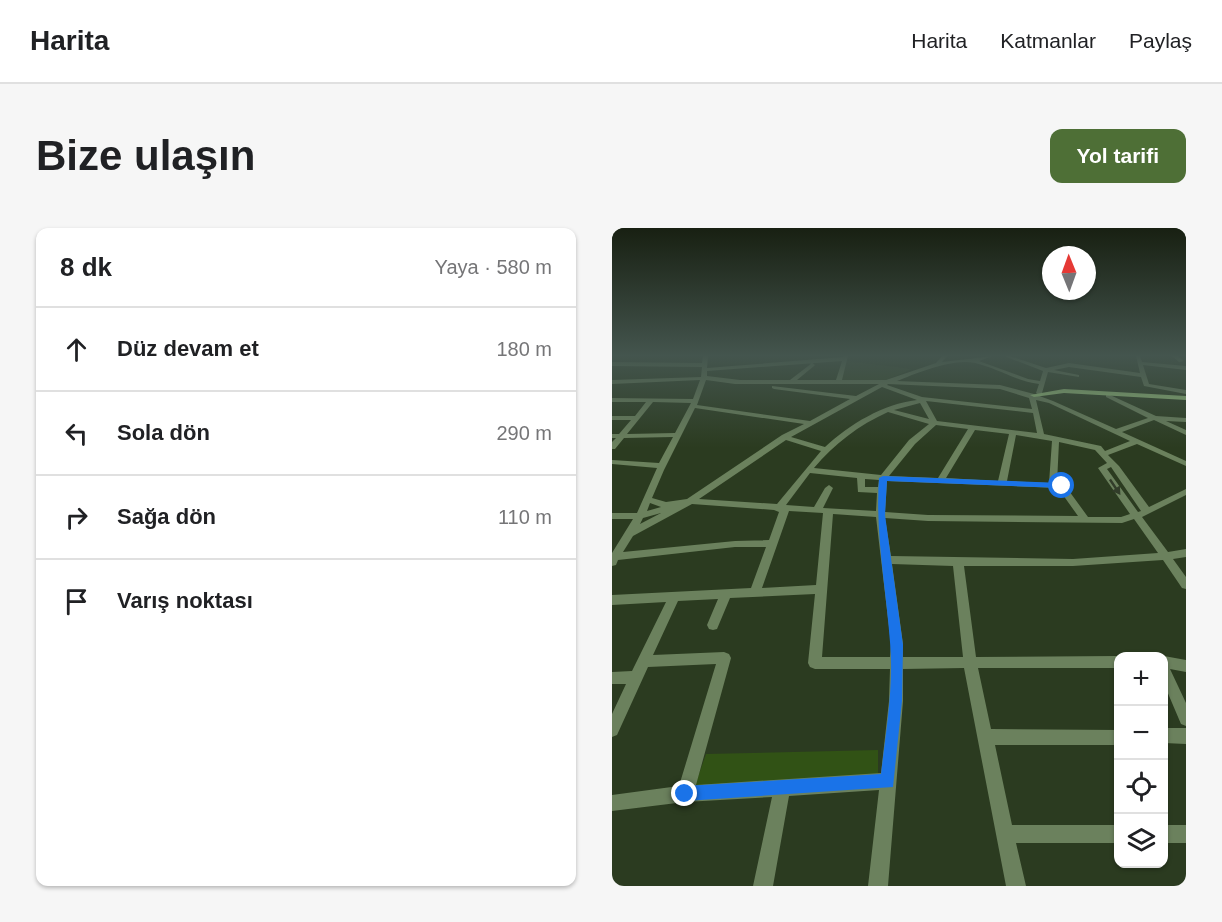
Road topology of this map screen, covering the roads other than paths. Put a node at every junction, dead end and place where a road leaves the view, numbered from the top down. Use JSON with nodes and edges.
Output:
{"nodes":[{"id":1,"x":700,"y":387,"type":"edge"},
{"id":2,"x":772,"y":387,"type":"edge"},
{"id":3,"x":827,"y":387,"type":"edge"},
{"id":4,"x":878,"y":387,"type":"edge"},
{"id":5,"x":894,"y":387,"type":"edge"},
{"id":6,"x":939,"y":387,"type":"edge"},
{"id":7,"x":996,"y":387,"type":"edge"},
{"id":8,"x":1040,"y":387,"type":"edge"},
{"id":9,"x":1156,"y":387,"type":"edge"},
{"id":10,"x":780,"y":388,"type":"joint"},
{"id":11,"x":1186,"y":392,"type":"edge"},
{"id":12,"x":817,"y":393,"type":"junction"},
{"id":13,"x":908,"y":393,"type":"junction"},
{"id":14,"x":659,"y":394,"type":"dead end"},
{"id":15,"x":1036,"y":395,"type":"junction"},
{"id":16,"x":1108,"y":396,"type":"junction"},
{"id":17,"x":856,"y":398,"type":"junction"},
{"id":18,"x":612,"y":400,"type":"edge"},
{"id":19,"x":926,"y":400,"type":"junction"},
{"id":20,"x":1186,"y":400,"type":"edge"},
{"id":21,"x":652,"y":401,"type":"junction"},
{"id":22,"x":695,"y":403,"type":"junction"},
{"id":23,"x":900,"y":404,"type":"junction"},
{"id":24,"x":887,"y":410,"type":"junction"},
{"id":25,"x":1034,"y":411,"type":"junction"},
{"id":26,"x":612,"y":418,"type":"edge"},
{"id":27,"x":638,"y":418,"type":"junction"},
{"id":28,"x":1154,"y":418,"type":"junction"},
{"id":29,"x":1186,"y":420,"type":"edge"},
{"id":30,"x":810,"y":423,"type":"junction"},
{"id":31,"x":934,"y":423,"type":"junction"},
{"id":32,"x":972,"y":429,"type":"junction"},
{"id":33,"x":1118,"y":431,"type":"junction"},
{"id":34,"x":1012,"y":432,"type":"junction"},
{"id":35,"x":1186,"y":433,"type":"edge"},
{"id":36,"x":624,"y":435,"type":"junction"},
{"id":37,"x":678,"y":435,"type":"junction"},
{"id":38,"x":612,"y":436,"type":"edge"},
{"id":39,"x":1041,"y":436,"type":"junction"},
{"id":40,"x":784,"y":437,"type":"junction"},
{"id":41,"x":1056,"y":438,"type":"junction"},
{"id":42,"x":1138,"y":441,"type":"junction"},
{"id":43,"x":612,"y":447,"type":"edge"},
{"id":44,"x":826,"y":450,"type":"junction"},
{"id":45,"x":1103,"y":453,"type":"junction"},
{"id":46,"x":612,"y":462,"type":"edge"},
{"id":47,"x":1112,"y":463,"type":"junction"},
{"id":48,"x":1186,"y":464,"type":"edge"},
{"id":49,"x":662,"y":466,"type":"junction"},
{"id":50,"x":809,"y":470,"type":"junction"},
{"id":51,"x":861,"y":476,"type":"junction"},
{"id":52,"x":940,"y":481,"type":"junction"},
{"id":53,"x":1002,"y":483,"type":"junction"},
{"id":54,"x":883,"y":484,"type":"junction"},
{"id":55,"x":1053,"y":485,"type":"junction"},
{"id":56,"x":829,"y":488,"type":"dead end"},
{"id":57,"x":1186,"y":492,"type":"edge"},
{"id":58,"x":647,"y":499,"type":"junction"},
{"id":59,"x":685,"y":501,"type":"junction"},
{"id":60,"x":782,"y":509,"type":"junction"},
{"id":61,"x":823,"y":512,"type":"junction"},
{"id":62,"x":1147,"y":512,"type":"junction"},
{"id":63,"x":880,"y":515,"type":"junction"},
{"id":64,"x":612,"y":516,"type":"edge"},
{"id":65,"x":640,"y":516,"type":"junction"},
{"id":66,"x":1134,"y":516,"type":"junction"},
{"id":67,"x":1084,"y":519,"type":"junction"},
{"id":68,"x":629,"y":534,"type":"junction"},
{"id":69,"x":772,"y":543,"type":"junction"},
{"id":70,"x":1186,"y":553,"type":"edge"},
{"id":71,"x":1165,"y":556,"type":"junction"},
{"id":72,"x":613,"y":560,"type":"edge"},
{"id":73,"x":885,"y":560,"type":"junction"},
{"id":74,"x":958,"y":562,"type":"junction"},
{"id":75,"x":1186,"y":585,"type":"edge"},
{"id":76,"x":821,"y":589,"type":"junction"},
{"id":77,"x":755,"y":592,"type":"junction"},
{"id":78,"x":726,"y":593,"type":"junction"},
{"id":79,"x":674,"y":596,"type":"junction"},
{"id":80,"x":612,"y":600,"type":"edge"},
{"id":81,"x":713,"y":625,"type":"dead end"},
{"id":82,"x":643,"y":661,"type":"junction"},
{"id":83,"x":1114,"y":662,"type":"edge"},
{"id":84,"x":970,"y":663,"type":"junction"},
{"id":85,"x":1168,"y":663,"type":"edge"},
{"id":86,"x":896,"y":664,"type":"junction"},
{"id":87,"x":1186,"y":666,"type":"edge"},
{"id":88,"x":635,"y":677,"type":"junction"},
{"id":89,"x":612,"y":678,"type":"edge"},
{"id":90,"x":1168,"y":678,"type":"edge"},
{"id":91,"x":1186,"y":719,"type":"edge"},
{"id":92,"x":612,"y":730,"type":"edge"},
{"id":93,"x":1168,"y":736,"type":"edge"},
{"id":94,"x":1186,"y":736,"type":"edge"},
{"id":95,"x":985,"y":737,"type":"junction"},
{"id":96,"x":1114,"y":737,"type":"edge"},
{"id":97,"x":888,"y":781,"type":"junction"},
{"id":98,"x":782,"y":789,"type":"junction"},
{"id":99,"x":685,"y":794,"type":"junction"},
{"id":100,"x":612,"y":803,"type":"edge"},
{"id":101,"x":1005,"y":834,"type":"junction"},
{"id":102,"x":1114,"y":834,"type":"edge"},
{"id":103,"x":1168,"y":834,"type":"edge"},
{"id":104,"x":1186,"y":834,"type":"edge"},
{"id":105,"x":763,"y":886,"type":"edge"},
{"id":106,"x":878,"y":886,"type":"edge"},
{"id":107,"x":1016,"y":886,"type":"edge"}],
"edges":[{"from":1,"to":22,"type":"street"},
{"from":2,"to":10,"type":"street"},
{"from":3,"to":12,"type":"street"},
{"from":4,"to":17,"type":"street"},
{"from":5,"to":13,"type":"street"},
{"from":6,"to":19,"type":"street"},
{"from":7,"to":15,"type":"street"},
{"from":8,"to":15,"type":"street"},
{"from":9,"to":11,"type":"street"},
{"from":10,"to":12,"type":"street"},
{"from":12,"to":17,"type":"street"},
{"from":13,"to":19,"type":"street"},
{"from":13,"to":23,"type":"street"},
{"from":14,"to":21,"type":"street"},
{"from":15,"to":16,"type":"main road"},
{"from":15,"to":20,"type":"main road"},
{"from":15,"to":25,"type":"street"},
{"from":15,"to":33,"type":"street"},
{"from":16,"to":20,"type":"main road"},
{"from":16,"to":28,"type":"street"},
{"from":17,"to":30,"type":"street"},
{"from":18,"to":21,"type":"street"},
{"from":19,"to":23,"type":"street"},
{"from":19,"to":25,"type":"street"},
{"from":19,"to":31,"type":"street"},
{"from":21,"to":22,"type":"street"},
{"from":21,"to":27,"type":"street"},
{"from":22,"to":30,"type":"street"},
{"from":22,"to":37,"type":"street"},
{"from":23,"to":24,"type":"street"},
{"from":24,"to":31,"type":"street"},
{"from":24,"to":44,"type":"street"},
{"from":25,"to":39,"type":"street"},
{"from":26,"to":27,"type":"street"},
{"from":27,"to":36,"type":"street"},
{"from":28,"to":29,"type":"street"},
{"from":28,"to":33,"type":"street"},
{"from":28,"to":35,"type":"street"},
{"from":30,"to":40,"type":"street"},
{"from":31,"to":32,"type":"street"},
{"from":31,"to":54,"type":"street"},
{"from":32,"to":34,"type":"street"},
{"from":32,"to":52,"type":"street"},
{"from":33,"to":42,"type":"street"},
{"from":34,"to":39,"type":"street"},
{"from":34,"to":53,"type":"street"},
{"from":36,"to":37,"type":"street"},
{"from":36,"to":38,"type":"street"},
{"from":36,"to":43,"type":"street"},
{"from":37,"to":49,"type":"street"},
{"from":39,"to":41,"type":"street"},
{"from":40,"to":44,"type":"street"},
{"from":40,"to":59,"type":"street"},
{"from":41,"to":45,"type":"street"},
{"from":41,"to":55,"type":"street"},
{"from":42,"to":45,"type":"street"},
{"from":42,"to":48,"type":"street"},
{"from":44,"to":50,"type":"street"},
{"from":45,"to":47,"type":"street"},
{"from":46,"to":49,"type":"street"},
{"from":47,"to":62,"type":"street"},
{"from":47,"to":66,"type":"street","one_way":true},
{"from":49,"to":58,"type":"street"},
{"from":50,"to":51,"type":"street"},
{"from":50,"to":60,"type":"street"},
{"from":51,"to":54,"type":"street"},
{"from":51,"to":54,"type":"street"},
{"from":52,"to":53,"type":"street"},
{"from":52,"to":54,"type":"street"},
{"from":53,"to":55,"type":"street"},
{"from":54,"to":63,"type":"street"},
{"from":55,"to":67,"type":"street"},
{"from":56,"to":61,"type":"street"},
{"from":57,"to":62,"type":"street"},
{"from":58,"to":59,"type":"street"},
{"from":58,"to":65,"type":"street"},
{"from":59,"to":60,"type":"street"},
{"from":59,"to":65,"type":"street"},
{"from":59,"to":68,"type":"street"},
{"from":60,"to":61,"type":"street"},
{"from":60,"to":69,"type":"street"},
{"from":61,"to":63,"type":"street"},
{"from":61,"to":76,"type":"street"},
{"from":62,"to":66,"type":"street"},
{"from":63,"to":67,"type":"street"},
{"from":63,"to":73,"type":"street"},
{"from":64,"to":65,"type":"street"},
{"from":65,"to":68,"type":"street"},
{"from":66,"to":67,"type":"street"},
{"from":66,"to":71,"type":"street"},
{"from":68,"to":72,"type":"street"},
{"from":69,"to":72,"type":"street"},
{"from":69,"to":77,"type":"street"},
{"from":70,"to":71,"type":"street"},
{"from":71,"to":74,"type":"street"},
{"from":71,"to":75,"type":"street"},
{"from":73,"to":74,"type":"street"},
{"from":73,"to":86,"type":"street"},
{"from":74,"to":84,"type":"street"},
{"from":76,"to":77,"type":"street"},
{"from":76,"to":86,"type":"street"},
{"from":77,"to":78,"type":"street"},
{"from":78,"to":79,"type":"street"},
{"from":78,"to":81,"type":"street"},
{"from":79,"to":80,"type":"street"},
{"from":79,"to":82,"type":"street"},
{"from":82,"to":88,"type":"street"},
{"from":82,"to":99,"type":"street"},
{"from":83,"to":84,"type":"street"},
{"from":84,"to":86,"type":"street"},
{"from":84,"to":95,"type":"street"},
{"from":85,"to":87,"type":"street"},
{"from":86,"to":97,"type":"street"},
{"from":88,"to":89,"type":"street"},
{"from":88,"to":92,"type":"street"},
{"from":90,"to":91,"type":"street"},
{"from":93,"to":94,"type":"street"},
{"from":95,"to":96,"type":"street"},
{"from":95,"to":101,"type":"street"},
{"from":97,"to":98,"type":"street"},
{"from":97,"to":106,"type":"street"},
{"from":98,"to":99,"type":"street"},
{"from":98,"to":105,"type":"street"},
{"from":99,"to":100,"type":"street"},
{"from":101,"to":102,"type":"street"},
{"from":101,"to":107,"type":"street"},
{"from":103,"to":104,"type":"street"}]}
